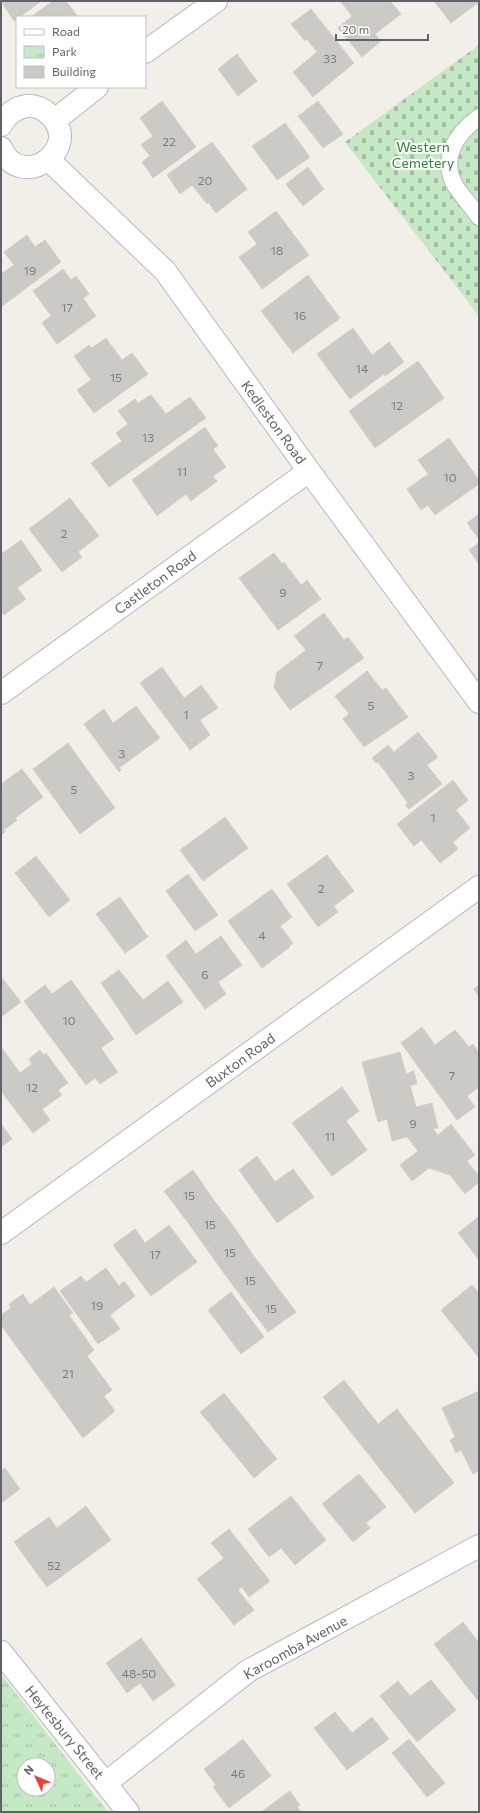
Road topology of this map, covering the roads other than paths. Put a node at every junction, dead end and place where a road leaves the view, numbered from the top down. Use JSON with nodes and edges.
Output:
{"nodes":[{"id":1,"x":216,"y":1,"type":"edge"},
{"id":2,"x":146,"y":51,"type":"edge"},
{"id":3,"x":96,"y":88,"type":"edge"},
{"id":4,"x":4,"y":114,"type":"edge"},
{"id":5,"x":479,"y":117,"type":"edge"},
{"id":6,"x":55,"y":120,"type":"junction"},
{"id":7,"x":2,"y":153,"type":"edge"},
{"id":8,"x":49,"y":160,"type":"junction"},
{"id":9,"x":479,"y":217,"type":"edge"},
{"id":10,"x":309,"y":471,"type":"junction"},
{"id":11,"x":1,"y":693,"type":"edge"},
{"id":12,"x":479,"y":702,"type":"edge"},
{"id":13,"x":479,"y":888,"type":"edge"},
{"id":14,"x":1,"y":1233,"type":"edge"},
{"id":15,"x":479,"y":1546,"type":"edge"},
{"id":16,"x":1,"y":1652,"type":"edge"},
{"id":17,"x":106,"y":1783,"type":"junction"},
{"id":18,"x":128,"y":1812,"type":"edge"}],
"edges":[{"from":1,"to":2,"type":"street"},
{"from":3,"to":6,"type":"street"},
{"from":4,"to":6,"type":"street"},
{"from":5,"to":9,"type":"lane"},
{"from":6,"to":8,"type":"street"},
{"from":7,"to":8,"type":"street"},
{"from":8,"to":10,"type":"street","name":"Kedleston Road"},
{"from":10,"to":11,"type":"street","name":"Castleton Road"},
{"from":10,"to":12,"type":"street","name":"Kedleston Road"},
{"from":13,"to":14,"type":"street","name":"Buxton Road"},
{"from":15,"to":17,"type":"street","name":"Karoomba Avenue"},
{"from":16,"to":17,"type":"street","name":"Heytesbury Street"},
{"from":17,"to":18,"type":"street","name":"Heytesbury Street"}]}
